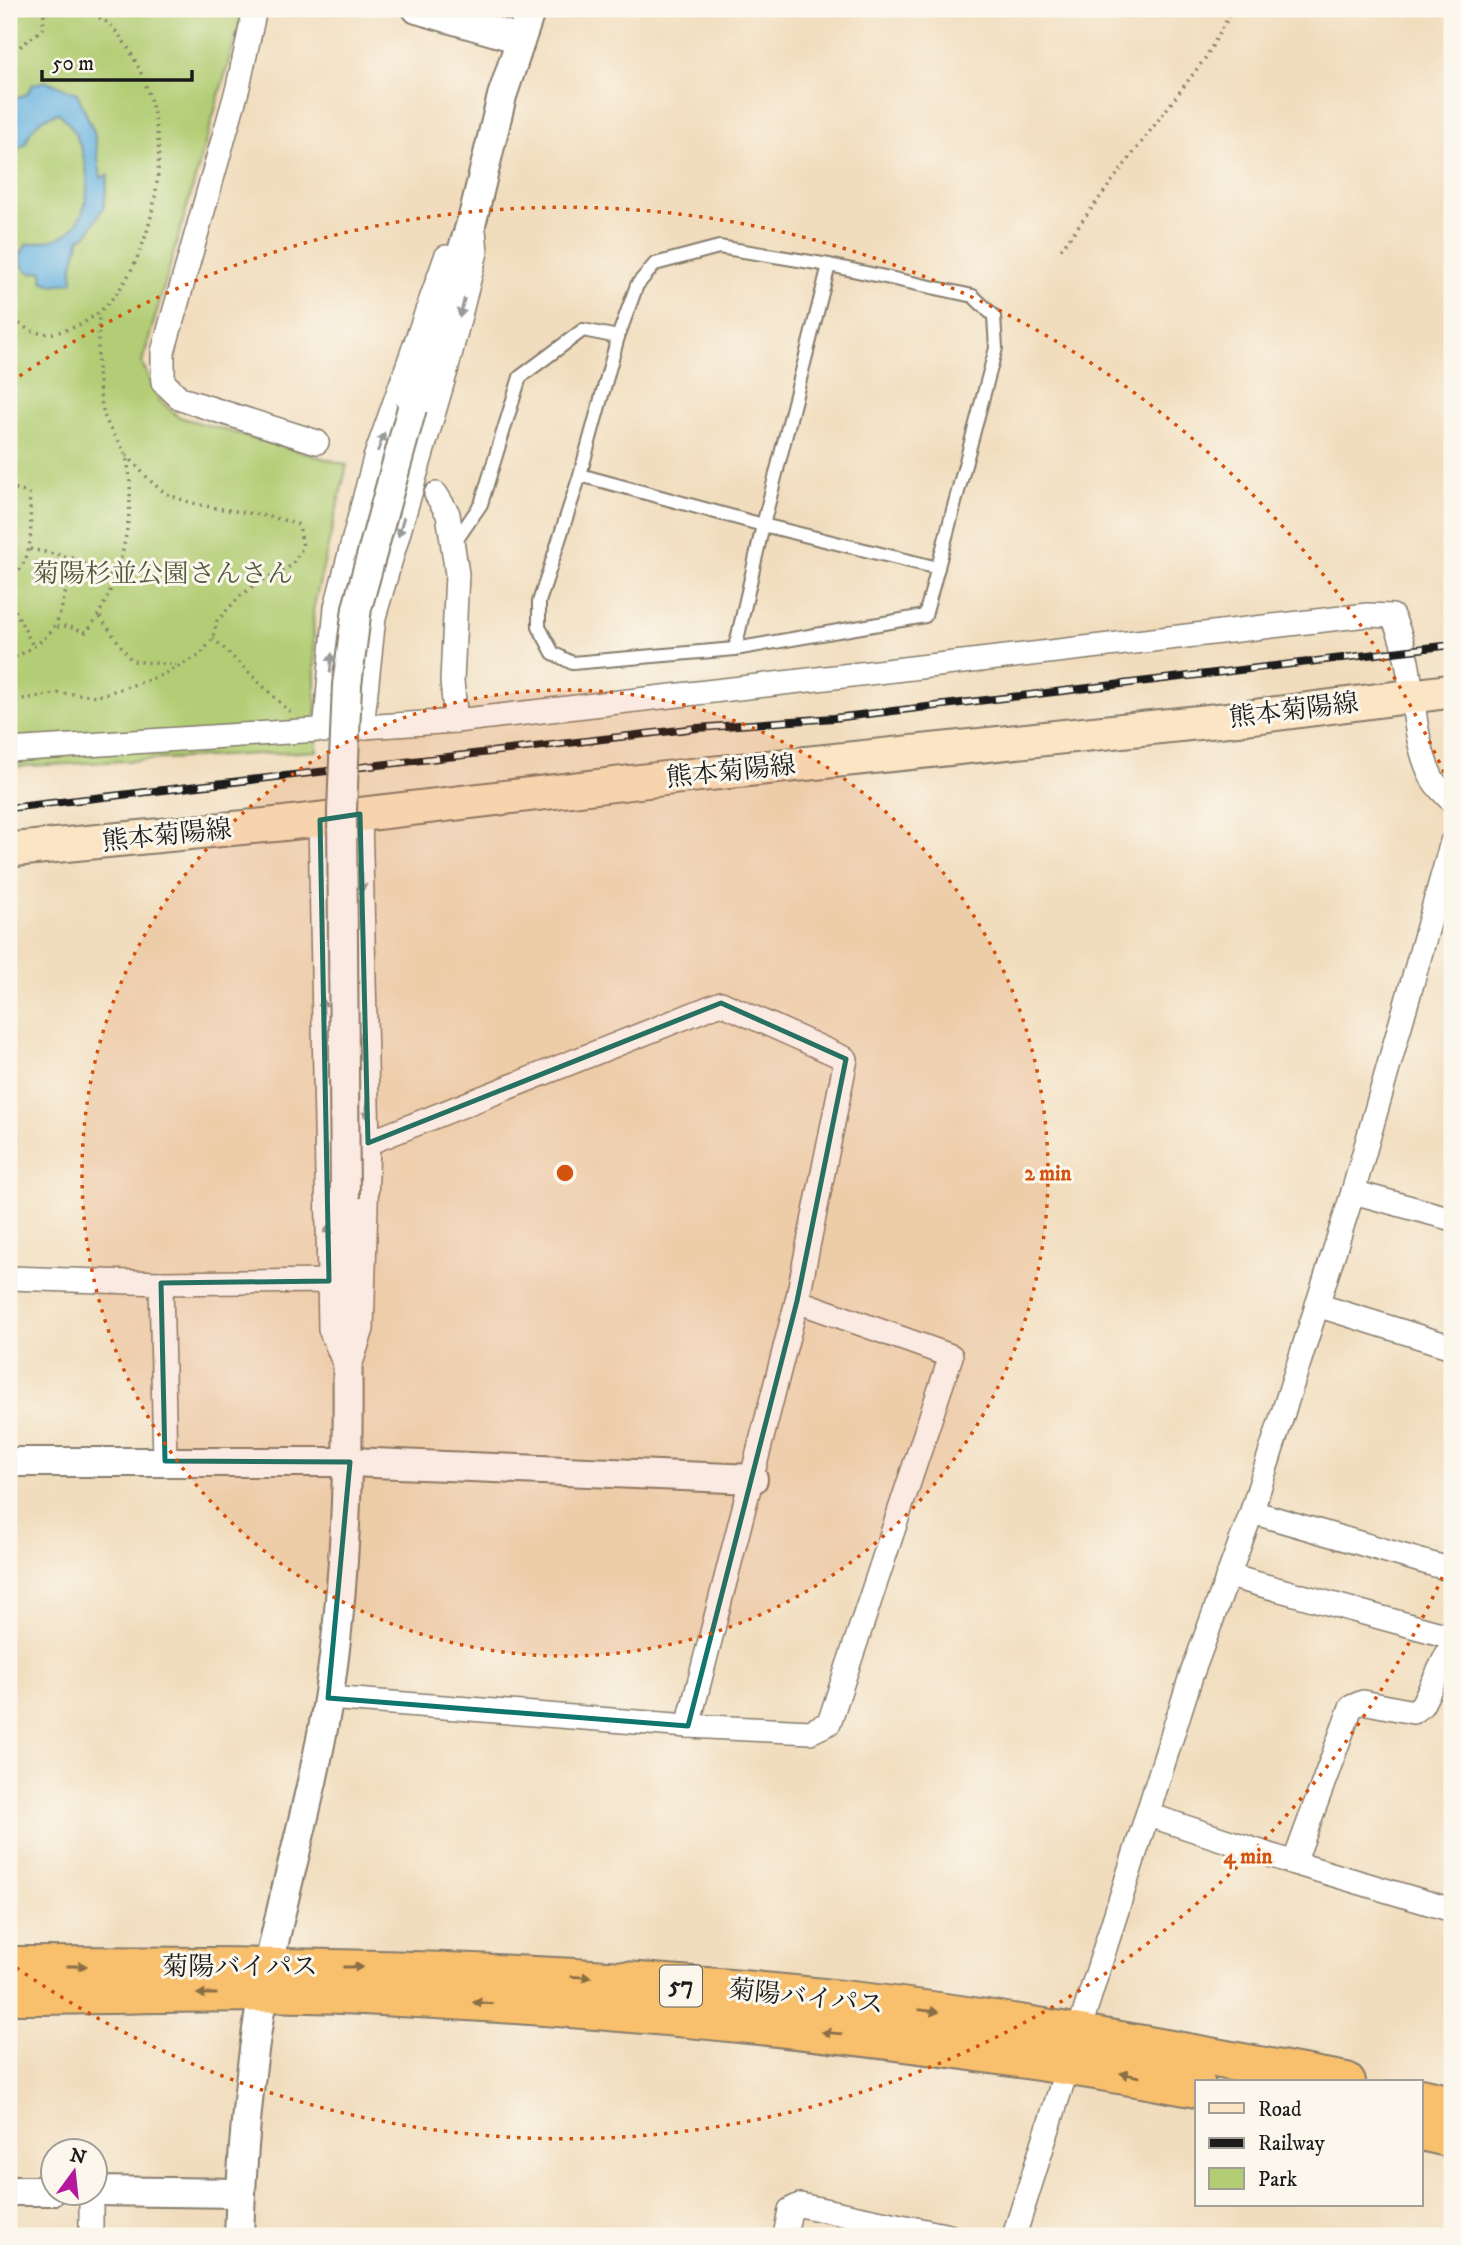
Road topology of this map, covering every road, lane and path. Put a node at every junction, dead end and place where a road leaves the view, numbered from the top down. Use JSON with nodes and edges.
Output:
{"nodes":[{"id":1,"x":41,"y":9,"type":"edge"},
{"id":2,"x":81,"y":9,"type":"edge"},
{"id":3,"x":255,"y":9,"type":"edge"},
{"id":4,"x":417,"y":9,"type":"edge"},
{"id":5,"x":531,"y":9,"type":"edge"},
{"id":6,"x":1233,"y":9,"type":"edge"},
{"id":7,"x":520,"y":39,"type":"junction"},
{"id":8,"x":9,"y":55,"type":"edge"},
{"id":9,"x":472,"y":217,"type":"junction"},
{"id":10,"x":1061,"y":248,"type":"dead end"},
{"id":11,"x":829,"y":265,"type":"junction"},
{"id":12,"x":9,"y":314,"type":"edge"},
{"id":13,"x":99,"y":315,"type":"junction"},
{"id":14,"x":618,"y":337,"type":"junction"},
{"id":15,"x":317,"y":442,"type":"dead end"},
{"id":16,"x":125,"y":454,"type":"junction"},
{"id":17,"x":580,"y":475,"type":"junction"},
{"id":18,"x":9,"y":486,"type":"edge"},
{"id":19,"x":436,"y":494,"type":"dead end"},
{"id":20,"x":763,"y":525,"type":"junction"},
{"id":21,"x":453,"y":545,"type":"junction"},
{"id":22,"x":30,"y":549,"type":"junction"},
{"id":23,"x":74,"y":558,"type":"junction"},
{"id":24,"x":938,"y":568,"type":"junction"},
{"id":25,"x":116,"y":576,"type":"junction"},
{"id":26,"x":9,"y":581,"type":"edge"},
{"id":27,"x":9,"y":598,"type":"edge"},
{"id":28,"x":100,"y":617,"type":"junction"},
{"id":29,"x":57,"y":627,"type":"junction"},
{"id":30,"x":213,"y":638,"type":"junction"},
{"id":31,"x":34,"y":648,"type":"junction"},
{"id":32,"x":735,"y":649,"type":"junction"},
{"id":33,"x":9,"y":660,"type":"edge"},
{"id":34,"x":177,"y":665,"type":"junction"},
{"id":35,"x":1452,"y":691,"type":"edge"},
{"id":36,"x":1413,"y":696,"type":"junction"},
{"id":37,"x":9,"y":701,"type":"edge"},
{"id":38,"x":278,"y":714,"type":"dead end"},
{"id":39,"x":456,"y":721,"type":"junction"},
{"id":40,"x":362,"y":728,"type":"junction"},
{"id":41,"x":325,"y":731,"type":"junction"},
{"id":42,"x":9,"y":750,"type":"edge"},
{"id":43,"x":1452,"y":802,"type":"edge"},
{"id":44,"x":360,"y":814,"type":"junction"},
{"id":45,"x":320,"y":820,"type":"junction"},
{"id":46,"x":1452,"y":842,"type":"edge"},
{"id":47,"x":9,"y":850,"type":"edge"},
{"id":48,"x":368,"y":1143,"type":"junction"},
{"id":49,"x":1353,"y":1192,"type":"junction"},
{"id":50,"x":1452,"y":1219,"type":"edge"},
{"id":51,"x":9,"y":1278,"type":"edge"},
{"id":52,"x":328,"y":1281,"type":"junction"},
{"id":53,"x":161,"y":1283,"type":"junction"},
{"id":54,"x":797,"y":1301,"type":"junction"},
{"id":55,"x":1317,"y":1305,"type":"junction"},
{"id":56,"x":1452,"y":1347,"type":"edge"},
{"id":57,"x":348,"y":1373,"type":"junction"},
{"id":58,"x":164,"y":1461,"type":"junction"},
{"id":59,"x":9,"y":1462,"type":"edge"},
{"id":60,"x":350,"y":1462,"type":"junction"},
{"id":61,"x":752,"y":1479,"type":"junction"},
{"id":62,"x":1252,"y":1513,"type":"junction"},
{"id":63,"x":1452,"y":1570,"type":"edge"},
{"id":64,"x":1228,"y":1576,"type":"junction"},
{"id":65,"x":1452,"y":1637,"type":"edge"},
{"id":66,"x":1452,"y":1644,"type":"edge"},
{"id":67,"x":328,"y":1698,"type":"junction"},
{"id":68,"x":688,"y":1726,"type":"junction"},
{"id":69,"x":1149,"y":1815,"type":"junction"},
{"id":70,"x":1294,"y":1863,"type":"junction"},
{"id":71,"x":1452,"y":1910,"type":"edge"},
{"id":72,"x":9,"y":1966,"type":"edge"},
{"id":73,"x":266,"y":1981,"type":"junction"},
{"id":74,"x":9,"y":1995,"type":"edge"},
{"id":75,"x":1073,"y":2048,"type":"junction"},
{"id":76,"x":1330,"y":2080,"type":"edge"},
{"id":77,"x":1195,"y":2087,"type":"edge"},
{"id":78,"x":1422,"y":2098,"type":"edge"},
{"id":79,"x":1452,"y":2105,"type":"edge"},
{"id":80,"x":1422,"y":2132,"type":"edge"},
{"id":81,"x":1452,"y":2138,"type":"edge"},
{"id":82,"x":9,"y":2191,"type":"edge"},
{"id":83,"x":38,"y":2191,"type":"edge"},
{"id":84,"x":108,"y":2192,"type":"edge"},
{"id":85,"x":240,"y":2193,"type":"junction"},
{"id":86,"x":92,"y":2206,"type":"edge"},
{"id":87,"x":91,"y":2236,"type":"edge"},
{"id":88,"x":239,"y":2236,"type":"edge"},
{"id":89,"x":785,"y":2236,"type":"edge"},
{"id":90,"x":949,"y":2236,"type":"edge"},
{"id":91,"x":1014,"y":2236,"type":"edge"}],
"edges":[{"from":1,"to":8,"type":"path"},
{"from":2,"to":13,"type":"path"},
{"from":3,"to":15,"type":"street"},
{"from":4,"to":7,"type":"street"},
{"from":5,"to":7,"type":"street"},
{"from":6,"to":10,"type":"path"},
{"from":7,"to":9,"type":"street"},
{"from":9,"to":40,"type":"street","one_way":true},
{"from":41,"to":9,"type":"street","one_way":true},
{"from":9,"to":57,"type":"street","bridge":true},
{"from":11,"to":14,"type":"lane"},
{"from":11,"to":20,"type":"lane"},
{"from":11,"to":24,"type":"lane"},
{"from":12,"to":13,"type":"path"},
{"from":13,"to":16,"type":"path"},
{"from":14,"to":17,"type":"lane"},
{"from":14,"to":21,"type":"lane"},
{"from":16,"to":25,"type":"path"},
{"from":16,"to":30,"type":"path"},
{"from":17,"to":20,"type":"lane"},
{"from":17,"to":32,"type":"lane"},
{"from":18,"to":22,"type":"path"},
{"from":19,"to":21,"type":"street"},
{"from":20,"to":24,"type":"lane"},
{"from":20,"to":32,"type":"lane"},
{"from":21,"to":39,"type":"street"},
{"from":22,"to":23,"type":"path"},
{"from":22,"to":26,"type":"path"},
{"from":23,"to":25,"type":"path"},
{"from":23,"to":29,"type":"path"},
{"from":24,"to":32,"type":"lane"},
{"from":25,"to":28,"type":"path"},
{"from":27,"to":31,"type":"path"},
{"from":28,"to":29,"type":"path"},
{"from":28,"to":34,"type":"path"},
{"from":29,"to":31,"type":"path"},
{"from":30,"to":34,"type":"path"},
{"from":30,"to":38,"type":"path"},
{"from":31,"to":33,"type":"path"},
{"from":34,"to":37,"type":"path"},
{"from":35,"to":36,"type":"main road","name":"熊本菊陽線"},
{"from":36,"to":39,"type":"street"},
{"from":36,"to":43,"type":"street"},
{"from":36,"to":44,"type":"main road","name":"熊本菊陽線"},
{"from":39,"to":40,"type":"street"},
{"from":40,"to":41,"type":"street"},
{"from":41,"to":42,"type":"street"},
{"from":44,"to":45,"type":"main road","name":"熊本菊陽線"},
{"from":44,"to":48,"type":"street","one_way":true},
{"from":45,"to":47,"type":"main road","name":"熊本菊陽線"},
{"from":52,"to":45,"type":"street","one_way":true},
{"from":46,"to":49,"type":"street"},
{"from":48,"to":54,"type":"street"},
{"from":48,"to":57,"type":"street"},
{"from":49,"to":50,"type":"street"},
{"from":49,"to":55,"type":"street"},
{"from":51,"to":53,"type":"street"},
{"from":52,"to":53,"type":"street"},
{"from":52,"to":57,"type":"street"},
{"from":53,"to":58,"type":"street"},
{"from":54,"to":61,"type":"street"},
{"from":54,"to":68,"type":"street"},
{"from":55,"to":56,"type":"street"},
{"from":55,"to":62,"type":"street"},
{"from":57,"to":60,"type":"street"},
{"from":58,"to":59,"type":"street"},
{"from":58,"to":60,"type":"street"},
{"from":60,"to":61,"type":"street"},
{"from":60,"to":67,"type":"street"},
{"from":61,"to":68,"type":"street"},
{"from":62,"to":63,"type":"street"},
{"from":62,"to":64,"type":"street"},
{"from":64,"to":65,"type":"street"},
{"from":64,"to":69,"type":"street"},
{"from":66,"to":70,"type":"street"},
{"from":67,"to":68,"type":"street"},
{"from":67,"to":73,"type":"street"},
{"from":69,"to":70,"type":"street"},
{"from":69,"to":75,"type":"street"},
{"from":70,"to":71,"type":"street"},
{"from":72,"to":73,"type":"highway","name":"菊陽バイパス","number":"57","one_way":true},
{"from":73,"to":74,"type":"highway","name":"菊陽バイパス","number":"57","one_way":true},
{"from":73,"to":75,"type":"highway","name":"菊陽バイパス","number":"57"},
{"from":73,"to":85,"type":"street"},
{"from":75,"to":76,"type":"highway","name":"菊陽バイパス","number":"57"},
{"from":77,"to":75,"type":"highway","name":"菊陽バイパス","number":"57","one_way":true},
{"from":75,"to":91,"type":"street"},
{"from":78,"to":79,"type":"highway"},
{"from":80,"to":81,"type":"highway"},
{"from":82,"to":83,"type":"street"},
{"from":84,"to":85,"type":"street"},
{"from":85,"to":88,"type":"street"},
{"from":86,"to":87,"type":"street"},
{"from":89,"to":90,"type":"street"}]}
